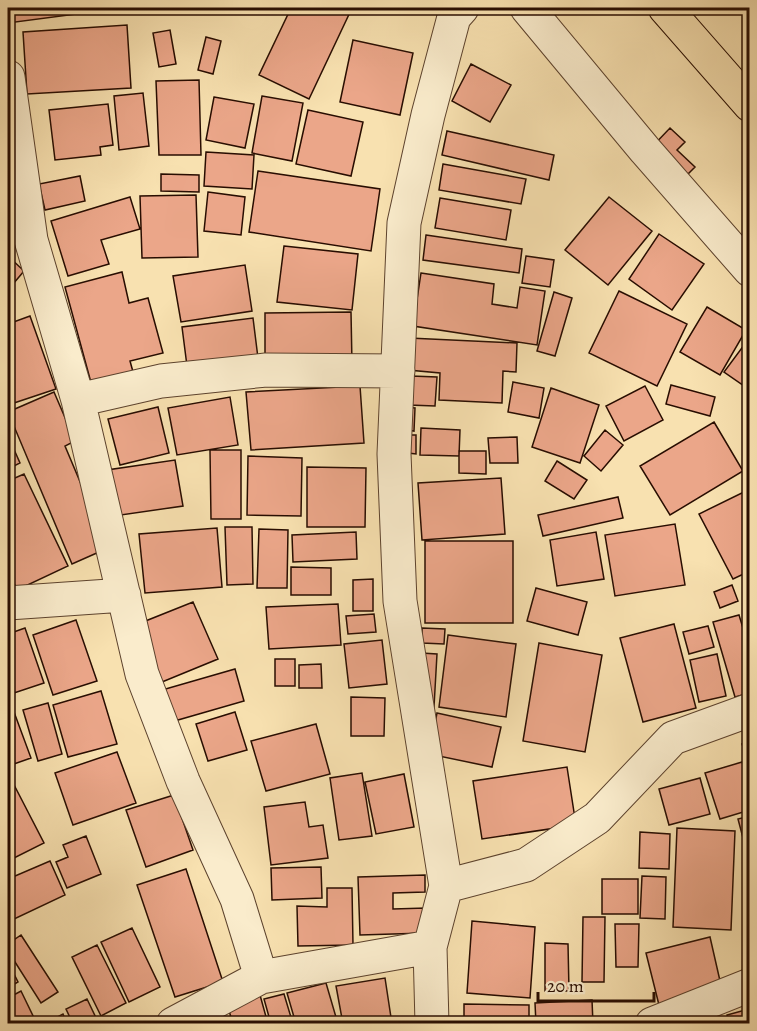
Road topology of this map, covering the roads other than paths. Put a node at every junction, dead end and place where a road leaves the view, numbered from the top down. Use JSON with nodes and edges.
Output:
{"nodes":[{"id":1,"x":462,"y":8,"type":"edge"},
{"id":2,"x":527,"y":8,"type":"edge"},
{"id":3,"x":665,"y":8,"type":"edge"},
{"id":4,"x":8,"y":77,"type":"edge"},
{"id":5,"x":750,"y":105,"type":"edge"},
{"id":6,"x":750,"y":270,"type":"edge"},
{"id":7,"x":398,"y":371,"type":"junction"},
{"id":8,"x":78,"y":400,"type":"junction"},
{"id":9,"x":124,"y":594,"type":"junction"},
{"id":10,"x":8,"y":603,"type":"edge"},
{"id":11,"x":750,"y":710,"type":"edge"},
{"id":12,"x":446,"y":886,"type":"junction"},
{"id":13,"x":430,"y":947,"type":"junction"},
{"id":14,"x":261,"y":977,"type":"junction"},
{"id":15,"x":750,"y":985,"type":"edge"},
{"id":16,"x":172,"y":1023,"type":"edge"},
{"id":17,"x":432,"y":1023,"type":"edge"},
{"id":18,"x":652,"y":1023,"type":"edge"}],
"edges":[{"from":1,"to":7,"type":"street"},
{"from":2,"to":6,"type":"street"},
{"from":3,"to":5,"type":"highway"},
{"from":4,"to":8,"type":"street"},
{"from":7,"to":8,"type":"street"},
{"from":7,"to":12,"type":"street"},
{"from":8,"to":9,"type":"street"},
{"from":9,"to":10,"type":"street"},
{"from":9,"to":14,"type":"street"},
{"from":11,"to":12,"type":"street"},
{"from":12,"to":13,"type":"street"},
{"from":13,"to":14,"type":"street"},
{"from":13,"to":17,"type":"street"},
{"from":14,"to":16,"type":"street"},
{"from":15,"to":18,"type":"street"}]}
